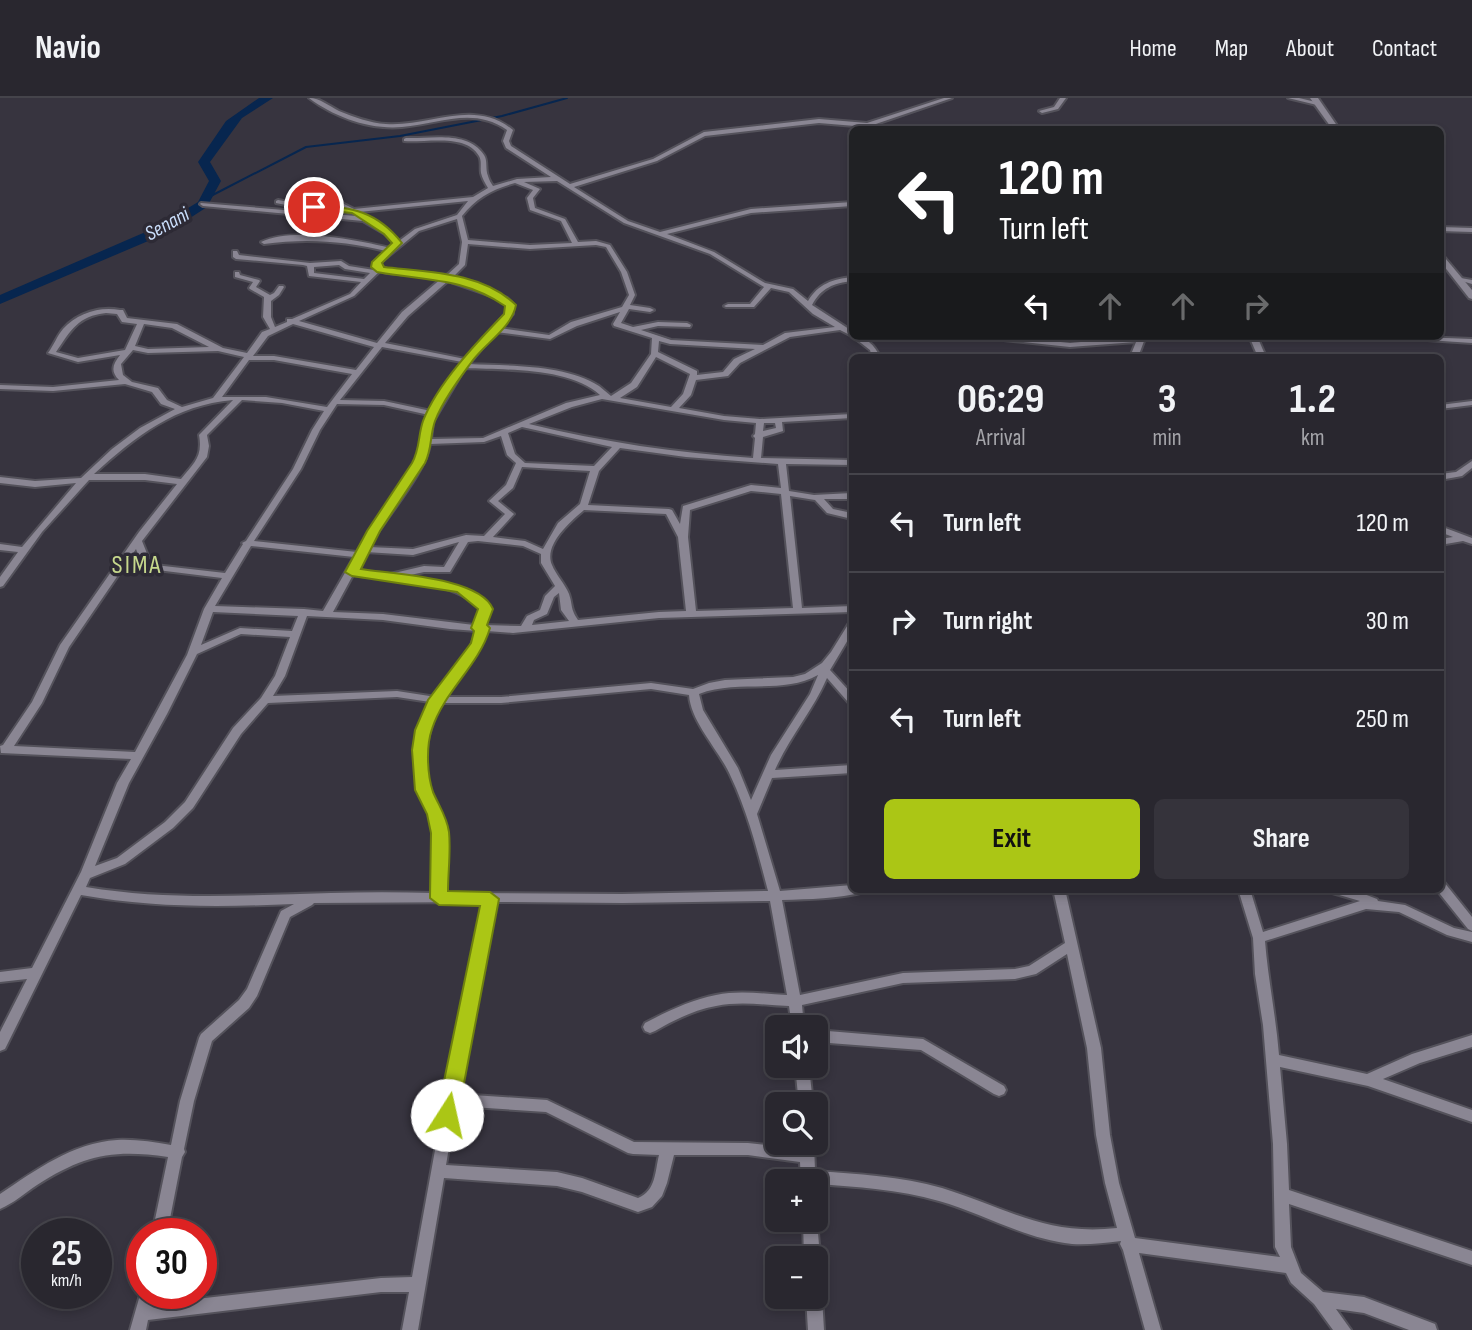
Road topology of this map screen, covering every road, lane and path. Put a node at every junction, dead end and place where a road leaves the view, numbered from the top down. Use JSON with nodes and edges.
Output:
{"nodes":[{"id":1,"x":312,"y":98,"type":"edge"},
{"id":2,"x":949,"y":98,"type":"edge"},
{"id":3,"x":1063,"y":98,"type":"edge"},
{"id":4,"x":1291,"y":98,"type":"edge"},
{"id":5,"x":1315,"y":100,"type":"edge"},
{"id":6,"x":1042,"y":111,"type":"dead end"},
{"id":7,"x":1334,"y":126,"type":"edge"},
{"id":8,"x":406,"y":140,"type":"dead end"},
{"id":9,"x":556,"y":179,"type":"junction"},
{"id":10,"x":517,"y":181,"type":"junction"},
{"id":11,"x":570,"y":186,"type":"junction"},
{"id":12,"x":491,"y":188,"type":"junction"},
{"id":13,"x":301,"y":192,"type":"dead end"},
{"id":14,"x":475,"y":199,"type":"junction"},
{"id":15,"x":278,"y":202,"type":"dead end"},
{"id":16,"x":203,"y":204,"type":"dead end"},
{"id":17,"x":849,"y":204,"type":"edge"},
{"id":18,"x":354,"y":211,"type":"junction"},
{"id":19,"x":459,"y":216,"type":"junction"},
{"id":20,"x":364,"y":219,"type":"junction"},
{"id":21,"x":1444,"y":229,"type":"edge"},
{"id":22,"x":1472,"y":230,"type":"edge"},
{"id":23,"x":661,"y":234,"type":"junction"},
{"id":24,"x":264,"y":242,"type":"dead end"},
{"id":25,"x":465,"y":242,"type":"junction"},
{"id":26,"x":397,"y":243,"type":"junction"},
{"id":27,"x":576,"y":244,"type":"junction"},
{"id":28,"x":389,"y":250,"type":"junction"},
{"id":29,"x":234,"y":252,"type":"dead end"},
{"id":30,"x":1444,"y":259,"type":"edge"},
{"id":31,"x":310,"y":265,"type":"junction"},
{"id":32,"x":1444,"y":267,"type":"edge"},
{"id":33,"x":1452,"y":268,"type":"junction"},
{"id":34,"x":378,"y":270,"type":"junction"},
{"id":35,"x":237,"y":273,"type":"dead end"},
{"id":36,"x":448,"y":278,"type":"junction"},
{"id":37,"x":1457,"y":278,"type":"junction"},
{"id":38,"x":849,"y":279,"type":"edge"},
{"id":39,"x":368,"y":281,"type":"junction"},
{"id":40,"x":1472,"y":282,"type":"edge"},
{"id":41,"x":769,"y":286,"type":"junction"},
{"id":42,"x":281,"y":287,"type":"dead end"},
{"id":43,"x":1472,"y":296,"type":"edge"},
{"id":44,"x":268,"y":300,"type":"junction"},
{"id":45,"x":809,"y":305,"type":"junction"},
{"id":46,"x":728,"y":306,"type":"dead end"},
{"id":47,"x":627,"y":307,"type":"junction"},
{"id":48,"x":650,"y":310,"type":"dead end"},
{"id":49,"x":290,"y":321,"type":"junction"},
{"id":50,"x":141,"y":323,"type":"junction"},
{"id":51,"x":687,"y":325,"type":"dead end"},
{"id":52,"x":841,"y":328,"type":"junction"},
{"id":53,"x":633,"y":329,"type":"junction"},
{"id":54,"x":273,"y":330,"type":"junction"},
{"id":55,"x":495,"y":330,"type":"junction"},
{"id":56,"x":849,"y":332,"type":"edge"},
{"id":57,"x":656,"y":338,"type":"junction"},
{"id":58,"x":1444,"y":339,"type":"edge"},
{"id":59,"x":1037,"y":340,"type":"edge"},
{"id":60,"x":1124,"y":340,"type":"edge"},
{"id":61,"x":1472,"y":341,"type":"edge"},
{"id":62,"x":1090,"y":344,"type":"junction"},
{"id":63,"x":379,"y":345,"type":"junction"},
{"id":64,"x":736,"y":346,"type":"junction"},
{"id":65,"x":765,"y":347,"type":"junction"},
{"id":66,"x":129,"y":349,"type":"junction"},
{"id":67,"x":218,"y":349,"type":"junction"},
{"id":68,"x":655,"y":353,"type":"junction"},
{"id":69,"x":1085,"y":354,"type":"edge"},
{"id":70,"x":248,"y":357,"type":"junction"},
{"id":71,"x":465,"y":364,"type":"junction"},
{"id":72,"x":732,"y":365,"type":"junction"},
{"id":73,"x":357,"y":372,"type":"junction"},
{"id":74,"x":694,"y":378,"type":"junction"},
{"id":75,"x":124,"y":382,"type":"junction"},
{"id":76,"x":0,"y":387,"type":"edge"},
{"id":77,"x":240,"y":398,"type":"junction"},
{"id":78,"x":611,"y":398,"type":"junction"},
{"id":79,"x":215,"y":400,"type":"junction"},
{"id":80,"x":1472,"y":403,"type":"edge"},
{"id":81,"x":331,"y":406,"type":"junction"},
{"id":82,"x":1444,"y":406,"type":"edge"},
{"id":83,"x":673,"y":408,"type":"junction"},
{"id":84,"x":181,"y":409,"type":"junction"},
{"id":85,"x":434,"y":414,"type":"junction"},
{"id":86,"x":849,"y":416,"type":"edge"},
{"id":87,"x":778,"y":420,"type":"junction"},
{"id":88,"x":760,"y":421,"type":"junction"},
{"id":89,"x":523,"y":425,"type":"junction"},
{"id":90,"x":504,"y":433,"type":"junction"},
{"id":91,"x":757,"y":436,"type":"junction"},
{"id":92,"x":426,"y":442,"type":"junction"},
{"id":93,"x":619,"y":444,"type":"junction"},
{"id":94,"x":757,"y":461,"type":"junction"},
{"id":95,"x":782,"y":462,"type":"junction"},
{"id":96,"x":849,"y":462,"type":"edge"},
{"id":97,"x":520,"y":463,"type":"junction"},
{"id":98,"x":1472,"y":464,"type":"edge"},
{"id":99,"x":596,"y":469,"type":"junction"},
{"id":100,"x":1444,"y":476,"type":"edge"},
{"id":101,"x":85,"y":479,"type":"junction"},
{"id":102,"x":0,"y":480,"type":"edge"},
{"id":103,"x":183,"y":482,"type":"junction"},
{"id":104,"x":783,"y":492,"type":"junction"},
{"id":105,"x":849,"y":496,"type":"edge"},
{"id":106,"x":814,"y":497,"type":"junction"},
{"id":107,"x":582,"y":507,"type":"junction"},
{"id":108,"x":849,"y":515,"type":"edge"},
{"id":109,"x":1444,"y":530,"type":"edge"},
{"id":110,"x":466,"y":538,"type":"junction"},
{"id":111,"x":683,"y":538,"type":"junction"},
{"id":112,"x":1470,"y":538,"type":"edge"},
{"id":113,"x":486,"y":539,"type":"junction"},
{"id":114,"x":137,"y":541,"type":"junction"},
{"id":115,"x":1444,"y":541,"type":"edge"},
{"id":116,"x":247,"y":543,"type":"junction"},
{"id":117,"x":0,"y":547,"type":"edge"},
{"id":118,"x":23,"y":550,"type":"junction"},
{"id":119,"x":363,"y":552,"type":"junction"},
{"id":120,"x":545,"y":553,"type":"junction"},
{"id":121,"x":352,"y":572,"type":"junction"},
{"id":122,"x":228,"y":576,"type":"junction"},
{"id":123,"x":388,"y":577,"type":"junction"},
{"id":124,"x":0,"y":584,"type":"edge"},
{"id":125,"x":559,"y":587,"type":"junction"},
{"id":126,"x":209,"y":609,"type":"junction"},
{"id":127,"x":849,"y":609,"type":"edge"},
{"id":128,"x":799,"y":611,"type":"junction"},
{"id":129,"x":304,"y":612,"type":"junction"},
{"id":130,"x":327,"y":613,"type":"junction"},
{"id":131,"x":691,"y":613,"type":"junction"},
{"id":132,"x":575,"y":623,"type":"junction"},
{"id":133,"x":480,"y":628,"type":"junction"},
{"id":134,"x":525,"y":629,"type":"junction"},
{"id":135,"x":849,"y":630,"type":"edge"},
{"id":136,"x":295,"y":634,"type":"junction"},
{"id":137,"x":193,"y":652,"type":"junction"},
{"id":138,"x":827,"y":667,"type":"junction"},
{"id":139,"x":694,"y":692,"type":"junction"},
{"id":140,"x":849,"y":696,"type":"edge"},
{"id":141,"x":265,"y":700,"type":"junction"},
{"id":142,"x":438,"y":700,"type":"junction"},
{"id":143,"x":3,"y":749,"type":"edge"},
{"id":144,"x":138,"y":756,"type":"junction"},
{"id":145,"x":849,"y":769,"type":"edge"},
{"id":146,"x":767,"y":774,"type":"junction"},
{"id":147,"x":751,"y":814,"type":"junction"},
{"id":148,"x":85,"y":875,"type":"junction"},
{"id":149,"x":78,"y":890,"type":"junction"},
{"id":150,"x":849,"y":890,"type":"edge"},
{"id":151,"x":1444,"y":891,"type":"edge"},
{"id":152,"x":1060,"y":893,"type":"edge"},
{"id":153,"x":1246,"y":893,"type":"edge"},
{"id":154,"x":1349,"y":893,"type":"edge"},
{"id":155,"x":317,"y":898,"type":"junction"},
{"id":156,"x":439,"y":898,"type":"junction"},
{"id":157,"x":778,"y":898,"type":"junction"},
{"id":158,"x":490,"y":899,"type":"junction"},
{"id":159,"x":1375,"y":904,"type":"junction"},
{"id":160,"x":1472,"y":926,"type":"edge"},
{"id":161,"x":1472,"y":937,"type":"edge"},
{"id":162,"x":1259,"y":938,"type":"junction"},
{"id":163,"x":1071,"y":945,"type":"junction"},
{"id":164,"x":36,"y":973,"type":"junction"},
{"id":165,"x":0,"y":977,"type":"edge"},
{"id":166,"x":795,"y":1001,"type":"junction"},
{"id":167,"x":797,"y":1015,"type":"edge"},
{"id":168,"x":650,"y":1027,"type":"dead end"},
{"id":169,"x":828,"y":1037,"type":"edge"},
{"id":170,"x":1472,"y":1041,"type":"edge"},
{"id":171,"x":0,"y":1045,"type":"edge"},
{"id":172,"x":1272,"y":1059,"type":"junction"},
{"id":173,"x":1367,"y":1080,"type":"junction"},
{"id":174,"x":999,"y":1090,"type":"dead end"},
{"id":175,"x":450,"y":1100,"type":"junction"},
{"id":176,"x":1472,"y":1116,"type":"edge"},
{"id":177,"x":668,"y":1149,"type":"junction"},
{"id":178,"x":765,"y":1149,"type":"edge"},
{"id":179,"x":178,"y":1152,"type":"junction"},
{"id":180,"x":438,"y":1171,"type":"junction"},
{"id":181,"x":828,"y":1180,"type":"edge"},
{"id":182,"x":1282,"y":1195,"type":"junction"},
{"id":183,"x":0,"y":1202,"type":"edge"},
{"id":184,"x":163,"y":1218,"type":"edge"},
{"id":185,"x":1125,"y":1239,"type":"junction"},
{"id":186,"x":1472,"y":1258,"type":"edge"},
{"id":187,"x":1289,"y":1266,"type":"junction"},
{"id":188,"x":418,"y":1284,"type":"junction"},
{"id":189,"x":1319,"y":1299,"type":"junction"},
{"id":190,"x":144,"y":1309,"type":"edge"},
{"id":191,"x":815,"y":1309,"type":"edge"},
{"id":192,"x":143,"y":1312,"type":"junction"},
{"id":193,"x":138,"y":1330,"type":"edge"},
{"id":194,"x":410,"y":1330,"type":"edge"},
{"id":195,"x":816,"y":1330,"type":"edge"},
{"id":196,"x":1153,"y":1330,"type":"edge"},
{"id":197,"x":1343,"y":1330,"type":"edge"},
{"id":198,"x":1429,"y":1330,"type":"edge"}],
"edges":[{"from":1,"to":9,"type":"street"},
{"from":2,"to":11,"type":"street"},
{"from":3,"to":6,"type":"street"},
{"from":4,"to":5,"type":"street"},
{"from":5,"to":7,"type":"main road"},
{"from":8,"to":12,"type":"street"},
{"from":9,"to":10,"type":"street"},
{"from":9,"to":11,"type":"street"},
{"from":10,"to":12,"type":"street"},
{"from":10,"to":27,"type":"street"},
{"from":11,"to":23,"type":"street"},
{"from":12,"to":14,"type":"street"},
{"from":13,"to":18,"type":"street"},
{"from":14,"to":18,"type":"street"},
{"from":14,"to":19,"type":"street"},
{"from":15,"to":18,"type":"street"},
{"from":16,"to":20,"type":"street"},
{"from":17,"to":23,"type":"street"},
{"from":18,"to":20,"type":"street"},
{"from":19,"to":25,"type":"street"},
{"from":19,"to":26,"type":"street"},
{"from":20,"to":26,"type":"street"},
{"from":21,"to":22,"type":"street"},
{"from":23,"to":41,"type":"street"},
{"from":24,"to":28,"type":"street"},
{"from":25,"to":27,"type":"street"},
{"from":25,"to":36,"type":"street"},
{"from":26,"to":28,"type":"street"},
{"from":27,"to":47,"type":"street"},
{"from":28,"to":34,"type":"street"},
{"from":29,"to":31,"type":"street"},
{"from":30,"to":33,"type":"main road"},
{"from":31,"to":34,"type":"street"},
{"from":31,"to":39,"type":"street"},
{"from":32,"to":33,"type":"street"},
{"from":33,"to":37,"type":"main road"},
{"from":34,"to":36,"type":"street"},
{"from":34,"to":39,"type":"street"},
{"from":35,"to":44,"type":"street"},
{"from":36,"to":55,"type":"street"},
{"from":36,"to":63,"type":"street"},
{"from":37,"to":40,"type":"street"},
{"from":37,"to":43,"type":"main road"},
{"from":38,"to":45,"type":"street"},
{"from":39,"to":49,"type":"street"},
{"from":41,"to":45,"type":"street"},
{"from":41,"to":46,"type":"street"},
{"from":42,"to":44,"type":"street"},
{"from":44,"to":54,"type":"street"},
{"from":45,"to":52,"type":"street"},
{"from":47,"to":48,"type":"street"},
{"from":47,"to":53,"type":"street"},
{"from":47,"to":55,"type":"street"},
{"from":49,"to":54,"type":"street"},
{"from":49,"to":63,"type":"street"},
{"from":50,"to":66,"type":"street"},
{"from":50,"to":66,"type":"street"},
{"from":50,"to":67,"type":"street"},
{"from":51,"to":53,"type":"street"},
{"from":52,"to":56,"type":"street"},
{"from":52,"to":65,"type":"street"},
{"from":53,"to":57,"type":"street"},
{"from":54,"to":70,"type":"street"},
{"from":55,"to":71,"type":"street"},
{"from":57,"to":64,"type":"street"},
{"from":57,"to":68,"type":"street"},
{"from":58,"to":61,"type":"street"},
{"from":59,"to":62,"type":"street"},
{"from":60,"to":62,"type":"street"},
{"from":62,"to":69,"type":"street"},
{"from":63,"to":71,"type":"street"},
{"from":63,"to":73,"type":"street"},
{"from":64,"to":65,"type":"street"},
{"from":64,"to":72,"type":"street"},
{"from":65,"to":72,"type":"street"},
{"from":66,"to":67,"type":"street"},
{"from":66,"to":75,"type":"street"},
{"from":67,"to":70,"type":"street"},
{"from":68,"to":74,"type":"street"},
{"from":68,"to":78,"type":"street"},
{"from":70,"to":73,"type":"street"},
{"from":70,"to":79,"type":"street"},
{"from":71,"to":78,"type":"street"},
{"from":71,"to":85,"type":"street"},
{"from":72,"to":74,"type":"street"},
{"from":73,"to":81,"type":"street"},
{"from":74,"to":83,"type":"street"},
{"from":75,"to":76,"type":"street"},
{"from":75,"to":84,"type":"street"},
{"from":77,"to":79,"type":"street"},
{"from":77,"to":81,"type":"street"},
{"from":77,"to":103,"type":"street"},
{"from":78,"to":83,"type":"street"},
{"from":78,"to":89,"type":"street"},
{"from":79,"to":84,"type":"street"},
{"from":80,"to":82,"type":"street"},
{"from":81,"to":85,"type":"street"},
{"from":81,"to":116,"type":"street"},
{"from":83,"to":88,"type":"street"},
{"from":84,"to":101,"type":"street"},
{"from":85,"to":92,"type":"street"},
{"from":86,"to":87,"type":"street"},
{"from":87,"to":88,"type":"street"},
{"from":87,"to":91,"type":"street"},
{"from":88,"to":91,"type":"street"},
{"from":89,"to":90,"type":"street"},
{"from":89,"to":93,"type":"street"},
{"from":90,"to":92,"type":"street"},
{"from":90,"to":97,"type":"street"},
{"from":91,"to":94,"type":"street"},
{"from":92,"to":119,"type":"street"},
{"from":93,"to":94,"type":"street"},
{"from":93,"to":99,"type":"street"},
{"from":94,"to":95,"type":"street"},
{"from":95,"to":96,"type":"street"},
{"from":95,"to":104,"type":"street"},
{"from":97,"to":99,"type":"street"},
{"from":97,"to":113,"type":"street"},
{"from":98,"to":100,"type":"street"},
{"from":99,"to":107,"type":"street"},
{"from":101,"to":102,"type":"street"},
{"from":101,"to":103,"type":"street"},
{"from":101,"to":118,"type":"street"},
{"from":103,"to":114,"type":"street"},
{"from":104,"to":106,"type":"street"},
{"from":104,"to":111,"type":"street"},
{"from":104,"to":128,"type":"street"},
{"from":105,"to":106,"type":"street"},
{"from":106,"to":108,"type":"street"},
{"from":107,"to":111,"type":"street"},
{"from":107,"to":120,"type":"street"},
{"from":109,"to":112,"type":"street"},
{"from":110,"to":113,"type":"street"},
{"from":110,"to":119,"type":"street"},
{"from":110,"to":123,"type":"street"},
{"from":111,"to":131,"type":"street"},
{"from":112,"to":115,"type":"street"},
{"from":113,"to":120,"type":"street"},
{"from":114,"to":122,"type":"street"},
{"from":114,"to":143,"type":"street"},
{"from":116,"to":119,"type":"street"},
{"from":116,"to":122,"type":"street"},
{"from":117,"to":118,"type":"street"},
{"from":118,"to":124,"type":"street"},
{"from":119,"to":121,"type":"street"},
{"from":120,"to":125,"type":"street"},
{"from":121,"to":123,"type":"street"},
{"from":121,"to":130,"type":"street"},
{"from":122,"to":126,"type":"street"},
{"from":123,"to":133,"type":"street"},
{"from":125,"to":132,"type":"street"},
{"from":125,"to":134,"type":"street"},
{"from":126,"to":129,"type":"street"},
{"from":126,"to":137,"type":"street"},
{"from":127,"to":128,"type":"street"},
{"from":128,"to":131,"type":"street"},
{"from":129,"to":130,"type":"street"},
{"from":129,"to":136,"type":"street"},
{"from":130,"to":133,"type":"street"},
{"from":131,"to":132,"type":"street"},
{"from":132,"to":134,"type":"street"},
{"from":133,"to":134,"type":"street"},
{"from":133,"to":142,"type":"street"},
{"from":135,"to":138,"type":"street"},
{"from":136,"to":137,"type":"street"},
{"from":136,"to":141,"type":"street"},
{"from":137,"to":144,"type":"street"},
{"from":138,"to":139,"type":"street"},
{"from":138,"to":140,"type":"street"},
{"from":138,"to":146,"type":"street"},
{"from":139,"to":142,"type":"street"},
{"from":139,"to":147,"type":"street"},
{"from":141,"to":142,"type":"street"},
{"from":141,"to":148,"type":"street"},
{"from":142,"to":156,"type":"street"},
{"from":143,"to":144,"type":"street"},
{"from":144,"to":148,"type":"street"},
{"from":145,"to":146,"type":"street"},
{"from":146,"to":147,"type":"street"},
{"from":147,"to":157,"type":"street"},
{"from":148,"to":149,"type":"street"},
{"from":149,"to":155,"type":"street"},
{"from":149,"to":164,"type":"street"},
{"from":150,"to":157,"type":"street"},
{"from":151,"to":160,"type":"street"},
{"from":152,"to":163,"type":"street"},
{"from":153,"to":162,"type":"street"},
{"from":154,"to":159,"type":"street"},
{"from":155,"to":156,"type":"street"},
{"from":155,"to":179,"type":"street"},
{"from":156,"to":158,"type":"street"},
{"from":157,"to":158,"type":"street"},
{"from":157,"to":166,"type":"street"},
{"from":158,"to":175,"type":"street"},
{"from":159,"to":161,"type":"street"},
{"from":159,"to":162,"type":"street"},
{"from":162,"to":172,"type":"street"},
{"from":163,"to":166,"type":"street"},
{"from":163,"to":185,"type":"street"},
{"from":164,"to":165,"type":"street"},
{"from":164,"to":171,"type":"street"},
{"from":166,"to":167,"type":"street"},
{"from":166,"to":168,"type":"street"},
{"from":169,"to":174,"type":"street"},
{"from":170,"to":173,"type":"street"},
{"from":172,"to":173,"type":"street"},
{"from":172,"to":182,"type":"street"},
{"from":173,"to":176,"type":"street"},
{"from":175,"to":177,"type":"street"},
{"from":175,"to":180,"type":"street"},
{"from":177,"to":178,"type":"street"},
{"from":177,"to":180,"type":"street"},
{"from":179,"to":183,"type":"street"},
{"from":179,"to":184,"type":"street"},
{"from":180,"to":188,"type":"street"},
{"from":181,"to":185,"type":"street"},
{"from":182,"to":186,"type":"street"},
{"from":182,"to":187,"type":"street"},
{"from":185,"to":187,"type":"street"},
{"from":185,"to":196,"type":"street"},
{"from":187,"to":189,"type":"street"},
{"from":188,"to":192,"type":"street"},
{"from":188,"to":194,"type":"street"},
{"from":189,"to":197,"type":"street"},
{"from":189,"to":198,"type":"street"},
{"from":190,"to":192,"type":"street"},
{"from":191,"to":195,"type":"street"},
{"from":192,"to":193,"type":"street"}]}
